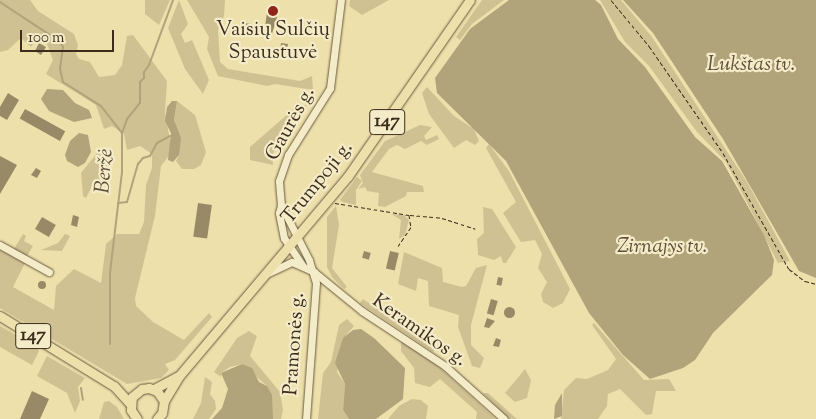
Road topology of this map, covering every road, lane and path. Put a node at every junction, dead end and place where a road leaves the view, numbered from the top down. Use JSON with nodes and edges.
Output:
{"nodes":[{"id":1,"x":341,"y":0,"type":"edge"},
{"id":2,"x":470,"y":0,"type":"edge"},
{"id":3,"x":611,"y":0,"type":"edge"},
{"id":4,"x":328,"y":200,"type":"junction"},
{"id":5,"x":282,"y":205,"type":"junction"},
{"id":6,"x":410,"y":215,"type":"junction"},
{"id":7,"x":475,"y":229,"type":"dead end"},
{"id":8,"x":296,"y":238,"type":"junction"},
{"id":9,"x":0,"y":244,"type":"edge"},
{"id":10,"x":289,"y":246,"type":"junction"},
{"id":11,"x":398,"y":246,"type":"dead end"},
{"id":12,"x":303,"y":266,"type":"junction"},
{"id":13,"x":49,"y":272,"type":"dead end"},
{"id":14,"x":314,"y":272,"type":"junction"},
{"id":15,"x":266,"y":274,"type":"junction"},
{"id":16,"x":816,"y":284,"type":"edge"},
{"id":17,"x":0,"y":316,"type":"edge"},
{"id":18,"x":178,"y":376,"type":"junction"},
{"id":19,"x":114,"y":386,"type":"junction"},
{"id":20,"x":154,"y":389,"type":"junction"},
{"id":21,"x":136,"y":392,"type":"junction"},
{"id":22,"x":164,"y":402,"type":"junction"},
{"id":23,"x":130,"y":404,"type":"junction"},
{"id":24,"x":138,"y":419,"type":"edge"},
{"id":25,"x":157,"y":419,"type":"edge"},
{"id":26,"x":306,"y":419,"type":"edge"},
{"id":27,"x":504,"y":419,"type":"edge"}],
"edges":[{"from":1,"to":5,"type":"street","name":"Gaurės g."},
{"from":2,"to":4,"type":"main road","name":"Trumpoji g.","number":"147"},
{"from":3,"to":16,"type":"path"},
{"from":4,"to":6,"type":"path"},
{"from":4,"to":8,"type":"main road","name":"Trumpoji g.","number":"147"},
{"from":5,"to":8,"type":"street","name":"Gaurės g."},
{"from":5,"to":10,"type":"street","name":"Gaurės g."},
{"from":6,"to":7,"type":"path"},
{"from":6,"to":11,"type":"path"},
{"from":8,"to":10,"type":"main road","name":"Trumpoji g.","number":"147"},
{"from":8,"to":14,"type":"street","name":"Pramonės g."},
{"from":9,"to":13,"type":"street"},
{"from":10,"to":12,"type":"street","name":"Pramonės g."},
{"from":10,"to":15,"type":"main road","name":"Trumpoji g.","number":"147"},
{"from":12,"to":14,"type":"street","name":"Pramonės g."},
{"from":12,"to":15,"type":"street","name":"Pramonės g."},
{"from":14,"to":26,"type":"street","name":"Pramonės g."},
{"from":14,"to":27,"type":"street","name":"Keramikos g."},
{"from":15,"to":18,"type":"main road","name":"Trumpoji g.","number":"147"},
{"from":17,"to":19,"type":"main road","number":"147"},
{"from":18,"to":20,"type":"main road","name":"Trumpoji g."},
{"from":18,"to":22,"type":"main road","name":"Trumpoji g."},
{"from":19,"to":21,"type":"main road"},
{"from":19,"to":23,"type":"main road"},
{"from":20,"to":21,"type":"main road","name":"Trumpoji g."},
{"from":20,"to":22,"type":"main road"},
{"from":21,"to":23,"type":"main road"},
{"from":22,"to":25,"type":"main road","name":"Trumpoji g."},
{"from":23,"to":24,"type":"main road"}]}
